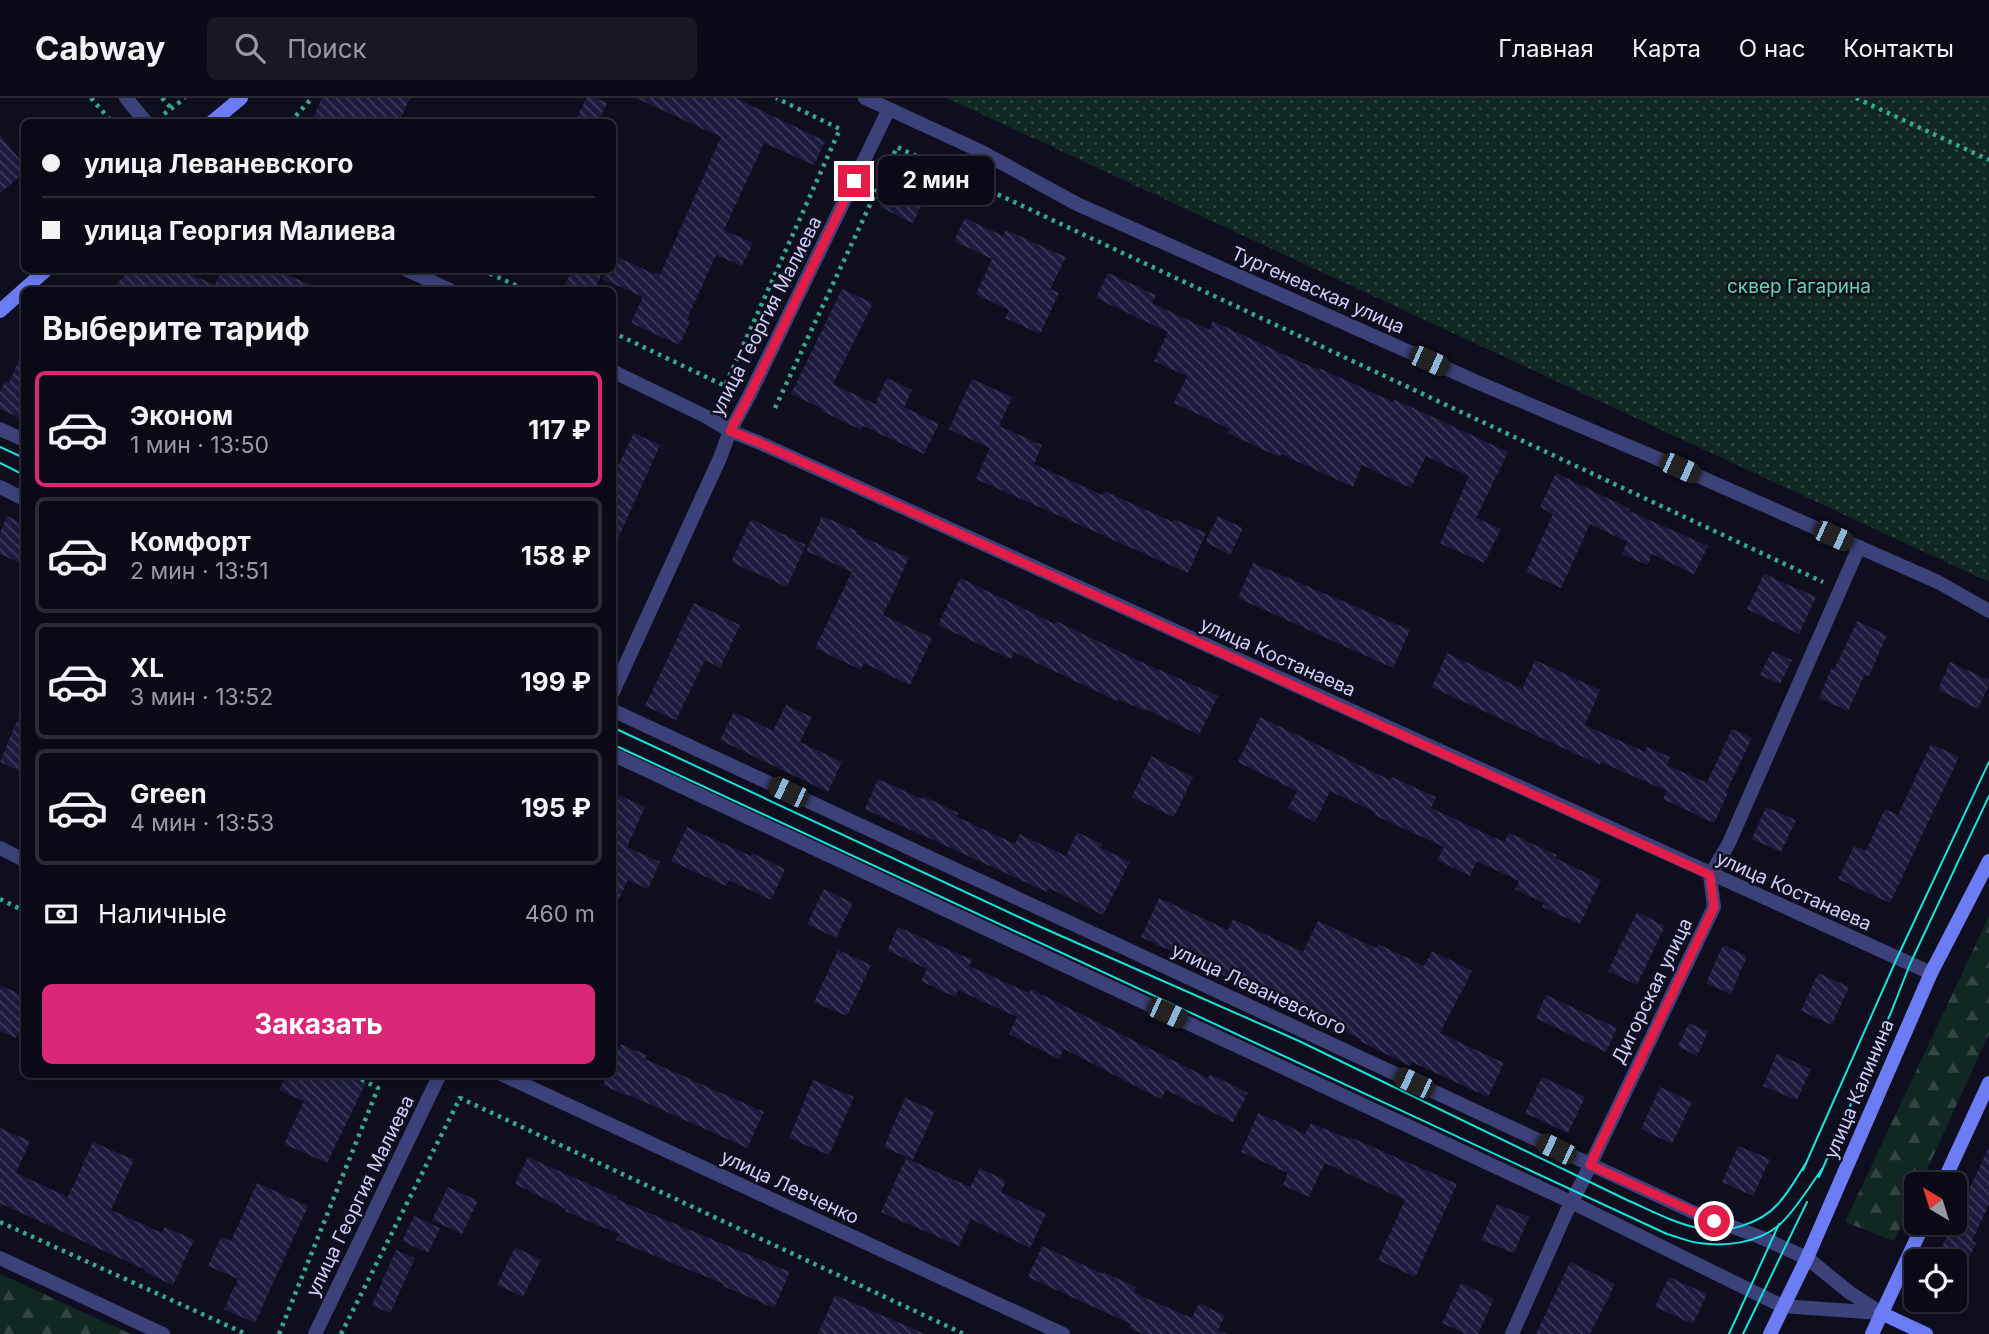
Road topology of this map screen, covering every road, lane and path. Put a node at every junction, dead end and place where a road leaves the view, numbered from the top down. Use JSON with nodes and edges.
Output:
{"nodes":[{"id":1,"x":91,"y":98,"type":"edge"},
{"id":2,"x":126,"y":98,"type":"edge"},
{"id":3,"x":162,"y":98,"type":"edge"},
{"id":4,"x":185,"y":98,"type":"edge"},
{"id":5,"x":242,"y":98,"type":"edge"},
{"id":6,"x":312,"y":98,"type":"edge"},
{"id":7,"x":776,"y":98,"type":"edge"},
{"id":8,"x":865,"y":98,"type":"edge"},
{"id":9,"x":1856,"y":98,"type":"edge"},
{"id":10,"x":172,"y":109,"type":"junction"},
{"id":11,"x":889,"y":109,"type":"junction"},
{"id":12,"x":109,"y":119,"type":"edge"},
{"id":13,"x":152,"y":119,"type":"edge"},
{"id":14,"x":155,"y":119,"type":"edge"},
{"id":15,"x":216,"y":119,"type":"edge"},
{"id":16,"x":293,"y":119,"type":"edge"},
{"id":17,"x":1989,"y":160,"type":"edge"},
{"id":18,"x":43,"y":273,"type":"edge"},
{"id":19,"x":414,"y":273,"type":"edge"},
{"id":20,"x":489,"y":273,"type":"edge"},
{"id":21,"x":27,"y":287,"type":"edge"},
{"id":22,"x":444,"y":287,"type":"edge"},
{"id":23,"x":519,"y":287,"type":"edge"},
{"id":24,"x":21,"y":292,"type":"edge"},
{"id":25,"x":0,"y":311,"type":"edge"},
{"id":26,"x":616,"y":334,"type":"edge"},
{"id":27,"x":616,"y":373,"type":"edge"},
{"id":28,"x":775,"y":408,"type":"dead end"},
{"id":29,"x":0,"y":429,"type":"edge"},
{"id":30,"x":730,"y":431,"type":"junction"},
{"id":31,"x":21,"y":439,"type":"edge"},
{"id":32,"x":0,"y":487,"type":"edge"},
{"id":33,"x":21,"y":498,"type":"edge"},
{"id":34,"x":1859,"y":547,"type":"junction"},
{"id":35,"x":1840,"y":590,"type":"junction"},
{"id":36,"x":1989,"y":611,"type":"edge"},
{"id":37,"x":616,"y":685,"type":"edge"},
{"id":38,"x":616,"y":712,"type":"edge"},
{"id":39,"x":616,"y":756,"type":"edge"},
{"id":40,"x":0,"y":848,"type":"edge"},
{"id":41,"x":21,"y":858,"type":"edge"},
{"id":42,"x":1989,"y":861,"type":"edge"},
{"id":43,"x":1710,"y":875,"type":"junction"},
{"id":44,"x":0,"y":899,"type":"edge"},
{"id":45,"x":21,"y":910,"type":"edge"},
{"id":46,"x":1931,"y":973,"type":"junction"},
{"id":47,"x":358,"y":1078,"type":"edge"},
{"id":48,"x":438,"y":1078,"type":"edge"},
{"id":49,"x":510,"y":1078,"type":"edge"},
{"id":50,"x":1989,"y":1083,"type":"edge"},
{"id":51,"x":1590,"y":1165,"type":"junction"},
{"id":52,"x":1947,"y":1172,"type":"edge"},
{"id":53,"x":1571,"y":1202,"type":"junction"},
{"id":54,"x":0,"y":1222,"type":"edge"},
{"id":55,"x":1918,"y":1236,"type":"edge"},
{"id":56,"x":0,"y":1258,"type":"edge"},
{"id":57,"x":1807,"y":1258,"type":"junction"},
{"id":58,"x":1782,"y":1306,"type":"junction"},
{"id":59,"x":1881,"y":1314,"type":"junction"},
{"id":60,"x":163,"y":1334,"type":"edge"},
{"id":61,"x":246,"y":1334,"type":"edge"},
{"id":62,"x":279,"y":1334,"type":"edge"},
{"id":63,"x":315,"y":1334,"type":"edge"},
{"id":64,"x":341,"y":1334,"type":"edge"},
{"id":65,"x":964,"y":1334,"type":"edge"},
{"id":66,"x":1063,"y":1334,"type":"edge"},
{"id":67,"x":1512,"y":1334,"type":"edge"},
{"id":68,"x":1770,"y":1334,"type":"edge"},
{"id":69,"x":1872,"y":1334,"type":"edge"},
{"id":70,"x":1926,"y":1334,"type":"edge"}],
"edges":[{"from":1,"to":12,"type":"path"},
{"from":2,"to":13,"type":"street"},
{"from":3,"to":10,"type":"path"},
{"from":4,"to":10,"type":"path"},
{"from":5,"to":15,"type":"main road"},
{"from":6,"to":16,"type":"path"},
{"from":7,"to":26,"type":"path"},
{"from":8,"to":11,"type":"street","name":"Тургеневская улица"},
{"from":9,"to":17,"type":"path"},
{"from":10,"to":14,"type":"path"},
{"from":11,"to":30,"type":"street","name":"улица Георгия Малиева"},
{"from":11,"to":34,"type":"street","name":"Тургеневская улица"},
{"from":18,"to":21,"type":"main road"},
{"from":19,"to":22,"type":"street"},
{"from":20,"to":23,"type":"path"},
{"from":24,"to":25,"type":"main road"},
{"from":27,"to":30,"type":"street","name":"улица Костанаева"},
{"from":28,"to":35,"type":"path"},
{"from":29,"to":31,"type":"street"},
{"from":30,"to":37,"type":"street","name":"улица Георгия Малиева"},
{"from":30,"to":43,"type":"street","name":"улица Костанаева"},
{"from":32,"to":33,"type":"street"},
{"from":34,"to":35,"type":"street"},
{"from":34,"to":36,"type":"street","name":"Тургеневская улица"},
{"from":35,"to":43,"type":"street"},
{"from":38,"to":51,"type":"street","name":"улица Леваневского"},
{"from":39,"to":53,"type":"street","name":"улица Леваневского"},
{"from":40,"to":41,"type":"street"},
{"from":42,"to":46,"type":"main road","name":"улица Калинина"},
{"from":43,"to":46,"type":"street","name":"улица Костанаева"},
{"from":43,"to":51,"type":"street","name":"Дигорская улица"},
{"from":44,"to":45,"type":"path"},
{"from":46,"to":57,"type":"main road","name":"улица Калинина"},
{"from":47,"to":62,"type":"path"},
{"from":48,"to":63,"type":"street","name":"улица Георгия Малиева"},
{"from":49,"to":66,"type":"street","name":"улица Левченко"},
{"from":50,"to":52,"type":"main road"},
{"from":51,"to":53,"type":"street","name":"Дигорская улица"},
{"from":51,"to":57,"type":"street","name":"улица Леваневского"},
{"from":53,"to":58,"type":"street","name":"улица Леваневского"},
{"from":53,"to":67,"type":"street","name":"Дигорская улица"},
{"from":54,"to":61,"type":"path"},
{"from":55,"to":59,"type":"main road"},
{"from":56,"to":60,"type":"street"},
{"from":57,"to":58,"type":"main road","name":"улица Калинина"},
{"from":57,"to":59,"type":"street","name":"улица Леваневского"},
{"from":58,"to":59,"type":"street","name":"улица Леваневского"},
{"from":58,"to":68,"type":"main road","name":"улица Калинина"},
{"from":59,"to":69,"type":"main road"},
{"from":59,"to":70,"type":"main road","name":"улица Леваневского"},
{"from":64,"to":65,"type":"path"}]}
